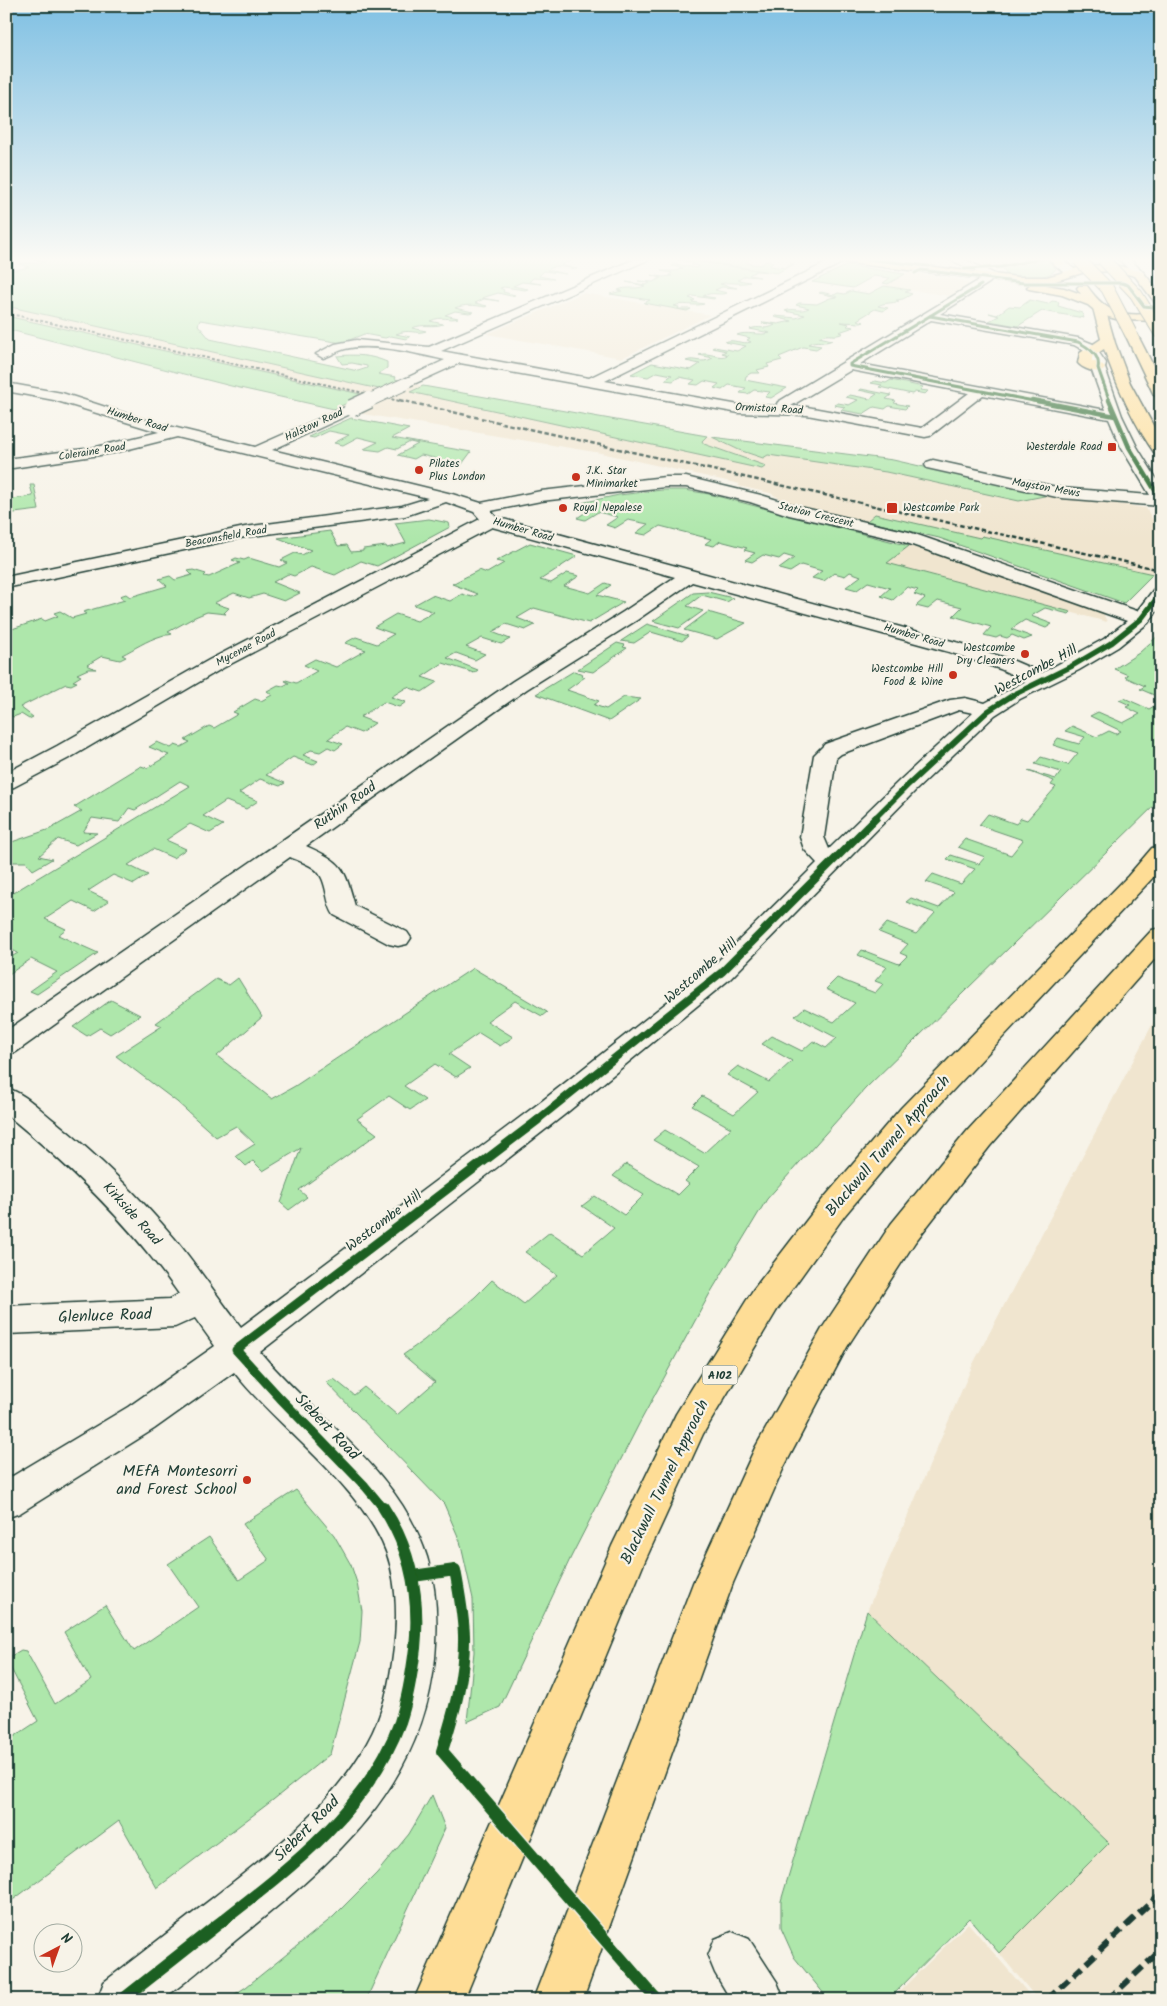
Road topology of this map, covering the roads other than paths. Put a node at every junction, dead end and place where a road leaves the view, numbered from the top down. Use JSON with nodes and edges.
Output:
{"nodes":[{"id":1,"x":326,"y":353,"type":"edge"},
{"id":2,"x":433,"y":353,"type":"edge"},
{"id":3,"x":652,"y":353,"type":"edge"},
{"id":4,"x":869,"y":353,"type":"edge"},
{"id":5,"x":1090,"y":353,"type":"edge"},
{"id":6,"x":1112,"y":353,"type":"edge"},
{"id":7,"x":1140,"y":353,"type":"edge"},
{"id":8,"x":323,"y":354,"type":"dead end"},
{"id":9,"x":458,"y":359,"type":"junction"},
{"id":10,"x":850,"y":366,"type":"junction"},
{"id":11,"x":1098,"y":368,"type":"joint"},
{"id":12,"x":590,"y":383,"type":"junction"},
{"id":13,"x":6,"y":387,"type":"edge"},
{"id":14,"x":979,"y":392,"type":"junction"},
{"id":15,"x":1161,"y":395,"type":"edge"},
{"id":16,"x":782,"y":411,"type":"junction"},
{"id":17,"x":1114,"y":416,"type":"junction"},
{"id":18,"x":176,"y":432,"type":"junction"},
{"id":19,"x":258,"y":451,"type":"junction"},
{"id":20,"x":1161,"y":452,"type":"edge"},
{"id":21,"x":6,"y":464,"type":"edge"},
{"id":22,"x":933,"y":465,"type":"dead end"},
{"id":23,"x":446,"y":497,"type":"junction"},
{"id":24,"x":1161,"y":501,"type":"edge"},
{"id":25,"x":485,"y":515,"type":"junction"},
{"id":26,"x":690,"y":576,"type":"junction"},
{"id":27,"x":6,"y":583,"type":"edge"},
{"id":28,"x":1161,"y":593,"type":"edge"},
{"id":29,"x":1141,"y":619,"type":"junction"},
{"id":30,"x":1041,"y":680,"type":"junction"},
{"id":31,"x":988,"y":711,"type":"junction"},
{"id":32,"x":6,"y":782,"type":"edge"},
{"id":33,"x":287,"y":847,"type":"junction"},
{"id":34,"x":1161,"y":853,"type":"edge"},
{"id":35,"x":831,"y":862,"type":"junction"},
{"id":36,"x":1161,"y":936,"type":"edge"},
{"id":37,"x":398,"y":938,"type":"dead end"},
{"id":38,"x":6,"y":1045,"type":"edge"},
{"id":39,"x":6,"y":1098,"type":"edge"},
{"id":40,"x":200,"y":1299,"type":"junction"},
{"id":41,"x":6,"y":1320,"type":"edge"},
{"id":42,"x":236,"y":1350,"type":"junction"},
{"id":43,"x":6,"y":1501,"type":"edge"},
{"id":44,"x":732,"y":1956,"type":"dead end"},
{"id":45,"x":122,"y":2000,"type":"edge"},
{"id":46,"x":438,"y":2000,"type":"edge"},
{"id":47,"x":558,"y":2000,"type":"edge"},
{"id":48,"x":758,"y":2000,"type":"edge"}],
"edges":[{"from":1,"to":8,"type":"street"},
{"from":2,"to":9,"type":"street"},
{"from":3,"to":12,"type":"street"},
{"from":4,"to":10,"type":"street"},
{"from":5,"to":11,"type":"main road"},
{"from":6,"to":20,"type":"main road"},
{"from":7,"to":15,"type":"main road","bridge":true},
{"from":9,"to":12,"type":"street","name":"Ormiston Road"},
{"from":9,"to":19,"type":"street","name":"Halstow Road","bridge":true},
{"from":10,"to":14,"type":"street"},
{"from":10,"to":16,"type":"street"},
{"from":11,"to":17,"type":"street"},
{"from":12,"to":16,"type":"street","name":"Ormiston Road"},
{"from":13,"to":18,"type":"street","name":"Humber Road"},
{"from":14,"to":16,"type":"street","name":"Ormiston Road"},
{"from":14,"to":17,"type":"street"},
{"from":17,"to":24,"type":"street"},
{"from":18,"to":19,"type":"street","name":"Humber Road"},
{"from":18,"to":21,"type":"street","name":"Coleraine Road"},
{"from":19,"to":23,"type":"street","name":"Humber Road"},
{"from":22,"to":24,"type":"street","name":"Mayston Mews"},
{"from":23,"to":25,"type":"street","name":"Humber Road"},
{"from":23,"to":27,"type":"street","name":"Beaconsfield Road"},
{"from":25,"to":26,"type":"street","name":"Humber Road"},
{"from":25,"to":29,"type":"street","name":"Station Crescent"},
{"from":25,"to":32,"type":"street","name":"Mycenae Road"},
{"from":26,"to":30,"type":"street","name":"Humber Road"},
{"from":26,"to":33,"type":"street","name":"Ruthin Road"},
{"from":28,"to":29,"type":"street","name":"Westcombe Hill"},
{"from":29,"to":30,"type":"street","name":"Westcombe Hill"},
{"from":30,"to":31,"type":"street","name":"Westcombe Hill"},
{"from":31,"to":35,"type":"street","name":"Westcombe Hill"},
{"from":31,"to":35,"type":"street","name":"Westcombe Hill"},
{"from":33,"to":37,"type":"street"},
{"from":33,"to":38,"type":"street","name":"Ruthin Road"},
{"from":34,"to":46,"type":"main road","name":"Blackwall Tunnel Approach","number":"A102"},
{"from":35,"to":42,"type":"street","name":"Westcombe Hill"},
{"from":36,"to":47,"type":"main road"},
{"from":39,"to":40,"type":"street","name":"Kirkside Road"},
{"from":40,"to":41,"type":"street","name":"Glenluce Road"},
{"from":40,"to":42,"type":"street","name":"Kirkside Road"},
{"from":42,"to":43,"type":"street","name":"Westcombe Hill"},
{"from":42,"to":45,"type":"street","name":"Siebert Road"},
{"from":44,"to":48,"type":"street"}]}
